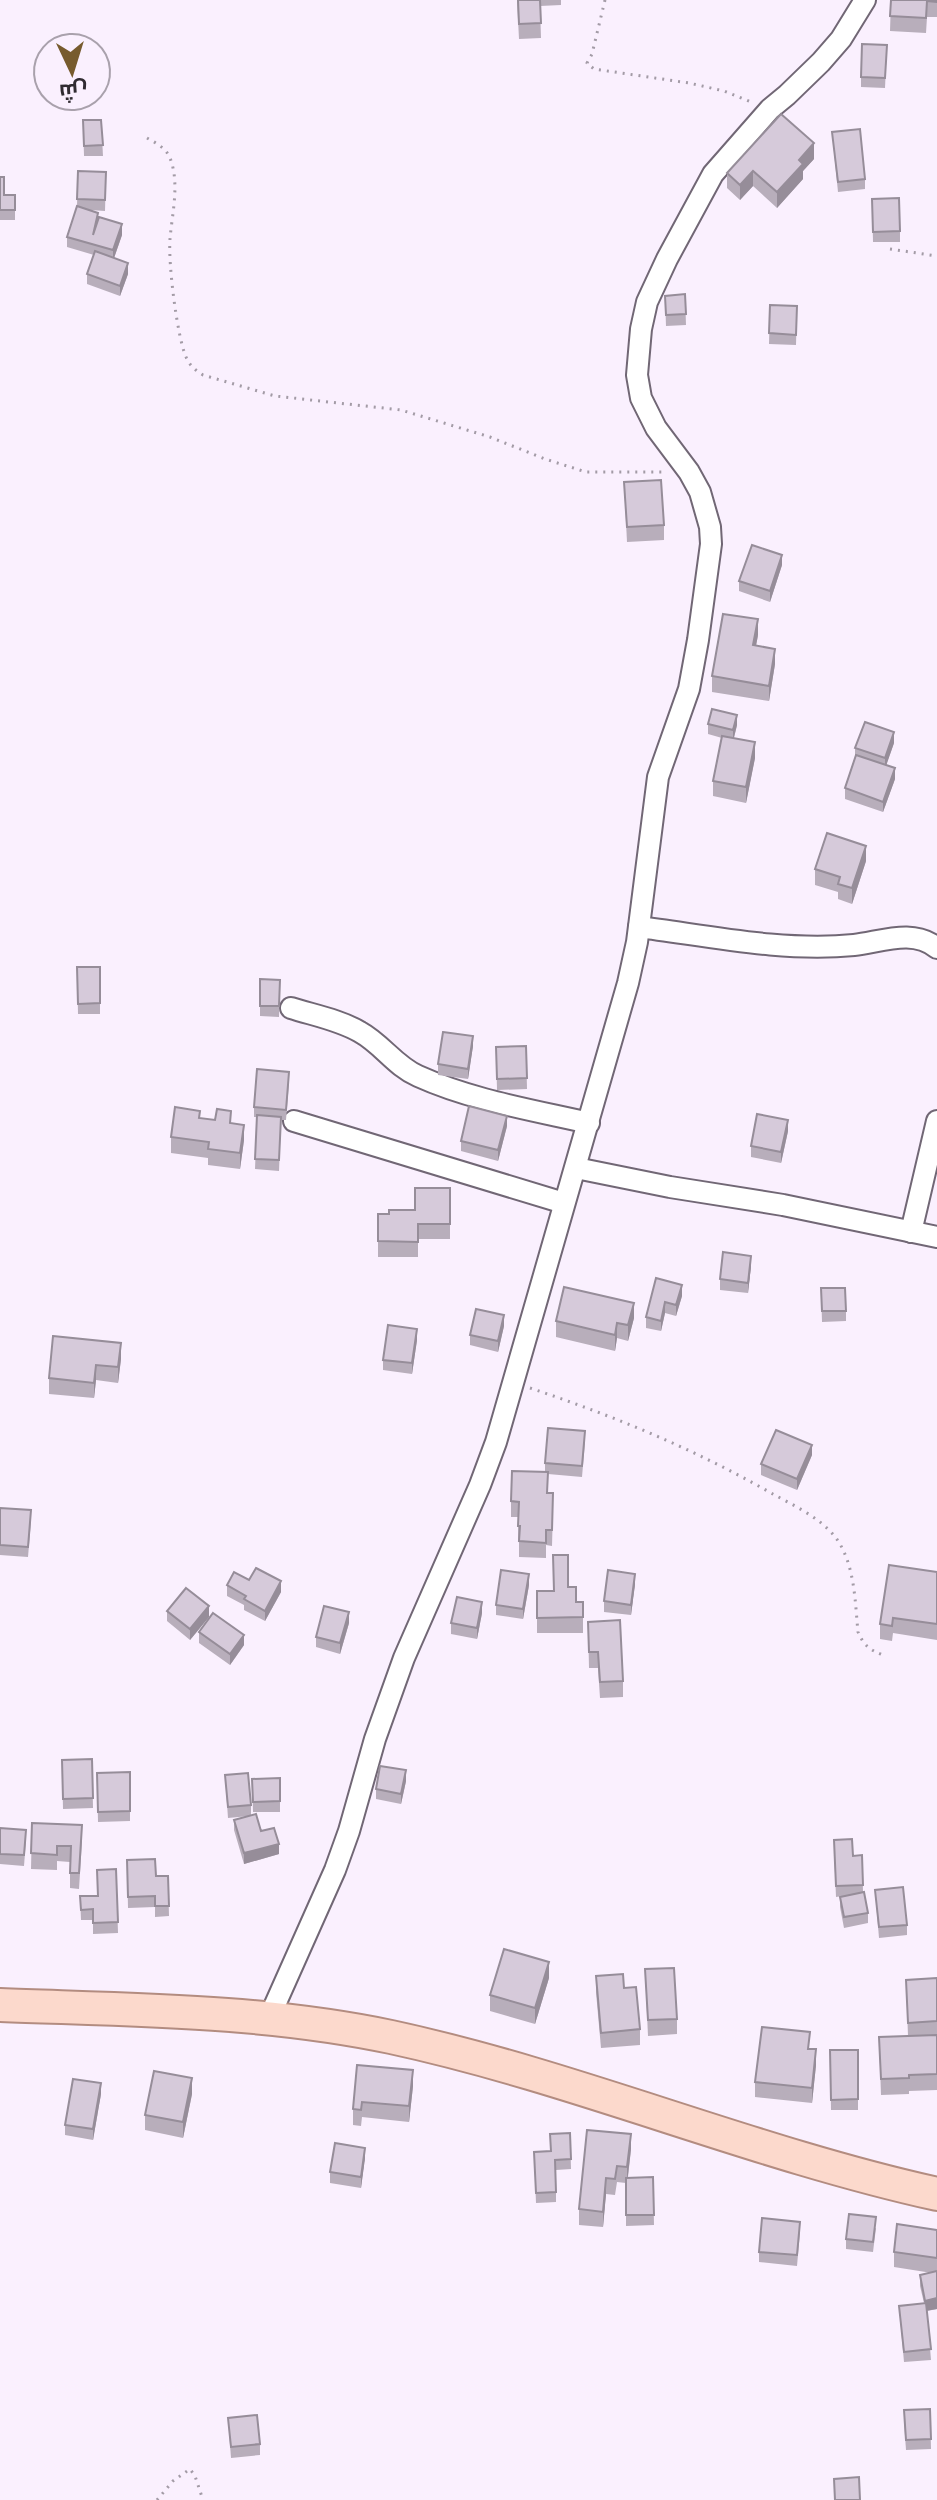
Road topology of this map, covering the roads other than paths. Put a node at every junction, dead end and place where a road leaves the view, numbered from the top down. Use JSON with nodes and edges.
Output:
{"nodes":[{"id":1,"x":865,"y":0,"type":"edge"},
{"id":2,"x":639,"y":927,"type":"junction"},
{"id":3,"x":937,"y":948,"type":"edge"},
{"id":4,"x":291,"y":1008,"type":"dead end"},
{"id":5,"x":294,"y":1121,"type":"dead end"},
{"id":6,"x":937,"y":1121,"type":"edge"},
{"id":7,"x":589,"y":1123,"type":"junction"},
{"id":8,"x":576,"y":1168,"type":"junction"},
{"id":9,"x":564,"y":1203,"type":"junction"},
{"id":10,"x":911,"y":1232,"type":"junction"},
{"id":11,"x":937,"y":1237,"type":"edge"},
{"id":12,"x":0,"y":2005,"type":"edge"},
{"id":13,"x":269,"y":2018,"type":"junction"},
{"id":14,"x":937,"y":2194,"type":"edge"}],
"edges":[{"from":1,"to":2,"type":"street"},
{"from":2,"to":3,"type":"street"},
{"from":2,"to":7,"type":"street"},
{"from":4,"to":7,"type":"street"},
{"from":5,"to":9,"type":"street"},
{"from":6,"to":10,"type":"street"},
{"from":7,"to":8,"type":"street"},
{"from":8,"to":9,"type":"street"},
{"from":8,"to":10,"type":"street"},
{"from":9,"to":13,"type":"street"},
{"from":10,"to":11,"type":"street"},
{"from":12,"to":13,"type":"main road"},
{"from":13,"to":14,"type":"main road"}]}
